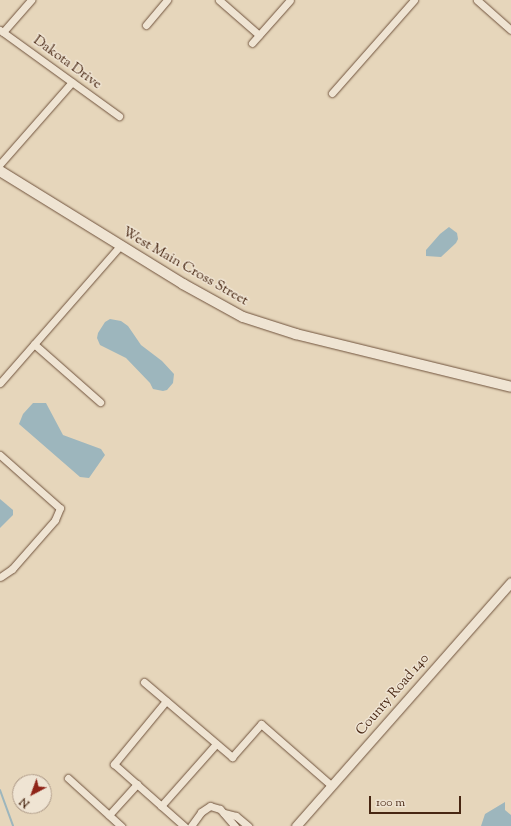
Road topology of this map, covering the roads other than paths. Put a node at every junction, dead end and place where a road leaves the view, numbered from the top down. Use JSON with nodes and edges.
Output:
{"nodes":[{"id":1,"x":31,"y":0,"type":"edge"},
{"id":2,"x":167,"y":0,"type":"edge"},
{"id":3,"x":219,"y":0,"type":"edge"},
{"id":4,"x":290,"y":0,"type":"edge"},
{"id":5,"x":414,"y":0,"type":"edge"},
{"id":6,"x":477,"y":0,"type":"edge"},
{"id":7,"x":146,"y":25,"type":"dead end"},
{"id":8,"x":511,"y":30,"type":"edge"},
{"id":9,"x":1,"y":31,"type":"edge"},
{"id":10,"x":259,"y":35,"type":"junction"},
{"id":11,"x":252,"y":43,"type":"dead end"},
{"id":12,"x":72,"y":82,"type":"junction"},
{"id":13,"x":332,"y":93,"type":"dead end"},
{"id":14,"x":119,"y":116,"type":"dead end"},
{"id":15,"x":0,"y":164,"type":"edge"},
{"id":16,"x":0,"y":171,"type":"edge"},
{"id":17,"x":121,"y":245,"type":"junction"},
{"id":18,"x":34,"y":344,"type":"junction"},
{"id":19,"x":0,"y":383,"type":"edge"},
{"id":20,"x":511,"y":387,"type":"edge"},
{"id":21,"x":100,"y":402,"type":"dead end"},
{"id":22,"x":0,"y":455,"type":"edge"},
{"id":23,"x":0,"y":577,"type":"edge"},
{"id":24,"x":511,"y":582,"type":"edge"},
{"id":25,"x":144,"y":682,"type":"dead end"},
{"id":26,"x":166,"y":701,"type":"junction"},
{"id":27,"x":216,"y":744,"type":"junction"},
{"id":28,"x":68,"y":778,"type":"dead end"},
{"id":29,"x":137,"y":784,"type":"junction"},
{"id":30,"x":332,"y":786,"type":"junction"},
{"id":31,"x":161,"y":806,"type":"junction"},
{"id":32,"x":224,"y":813,"type":"junction"},
{"id":33,"x":109,"y":815,"type":"junction"},
{"id":34,"x":121,"y":826,"type":"edge"},
{"id":35,"x":184,"y":826,"type":"edge"},
{"id":36,"x":191,"y":826,"type":"edge"},
{"id":37,"x":236,"y":826,"type":"edge"},
{"id":38,"x":248,"y":826,"type":"edge"},
{"id":39,"x":296,"y":826,"type":"edge"}],
"edges":[{"from":1,"to":9,"type":"street"},
{"from":2,"to":7,"type":"street"},
{"from":3,"to":10,"type":"street"},
{"from":4,"to":10,"type":"street"},
{"from":5,"to":13,"type":"street"},
{"from":6,"to":8,"type":"street"},
{"from":9,"to":12,"type":"street","name":"Dakota Drive"},
{"from":10,"to":11,"type":"street"},
{"from":12,"to":14,"type":"street","name":"Dakota Drive"},
{"from":12,"to":15,"type":"street"},
{"from":16,"to":17,"type":"main road","name":"West Main Cross Street"},
{"from":17,"to":18,"type":"street"},
{"from":17,"to":20,"type":"main road","name":"West Main Cross Street"},
{"from":18,"to":19,"type":"street"},
{"from":18,"to":21,"type":"street"},
{"from":22,"to":23,"type":"street"},
{"from":24,"to":30,"type":"street","name":"County Road 140"},
{"from":25,"to":26,"type":"street"},
{"from":26,"to":27,"type":"street"},
{"from":26,"to":29,"type":"street"},
{"from":27,"to":30,"type":"street"},
{"from":27,"to":31,"type":"street"},
{"from":28,"to":33,"type":"street"},
{"from":29,"to":31,"type":"street"},
{"from":29,"to":33,"type":"street"},
{"from":30,"to":39,"type":"street","name":"County Road 140"},
{"from":31,"to":35,"type":"street"},
{"from":32,"to":36,"type":"street"},
{"from":32,"to":37,"type":"street"},
{"from":32,"to":38,"type":"street"},
{"from":33,"to":34,"type":"street"}]}
